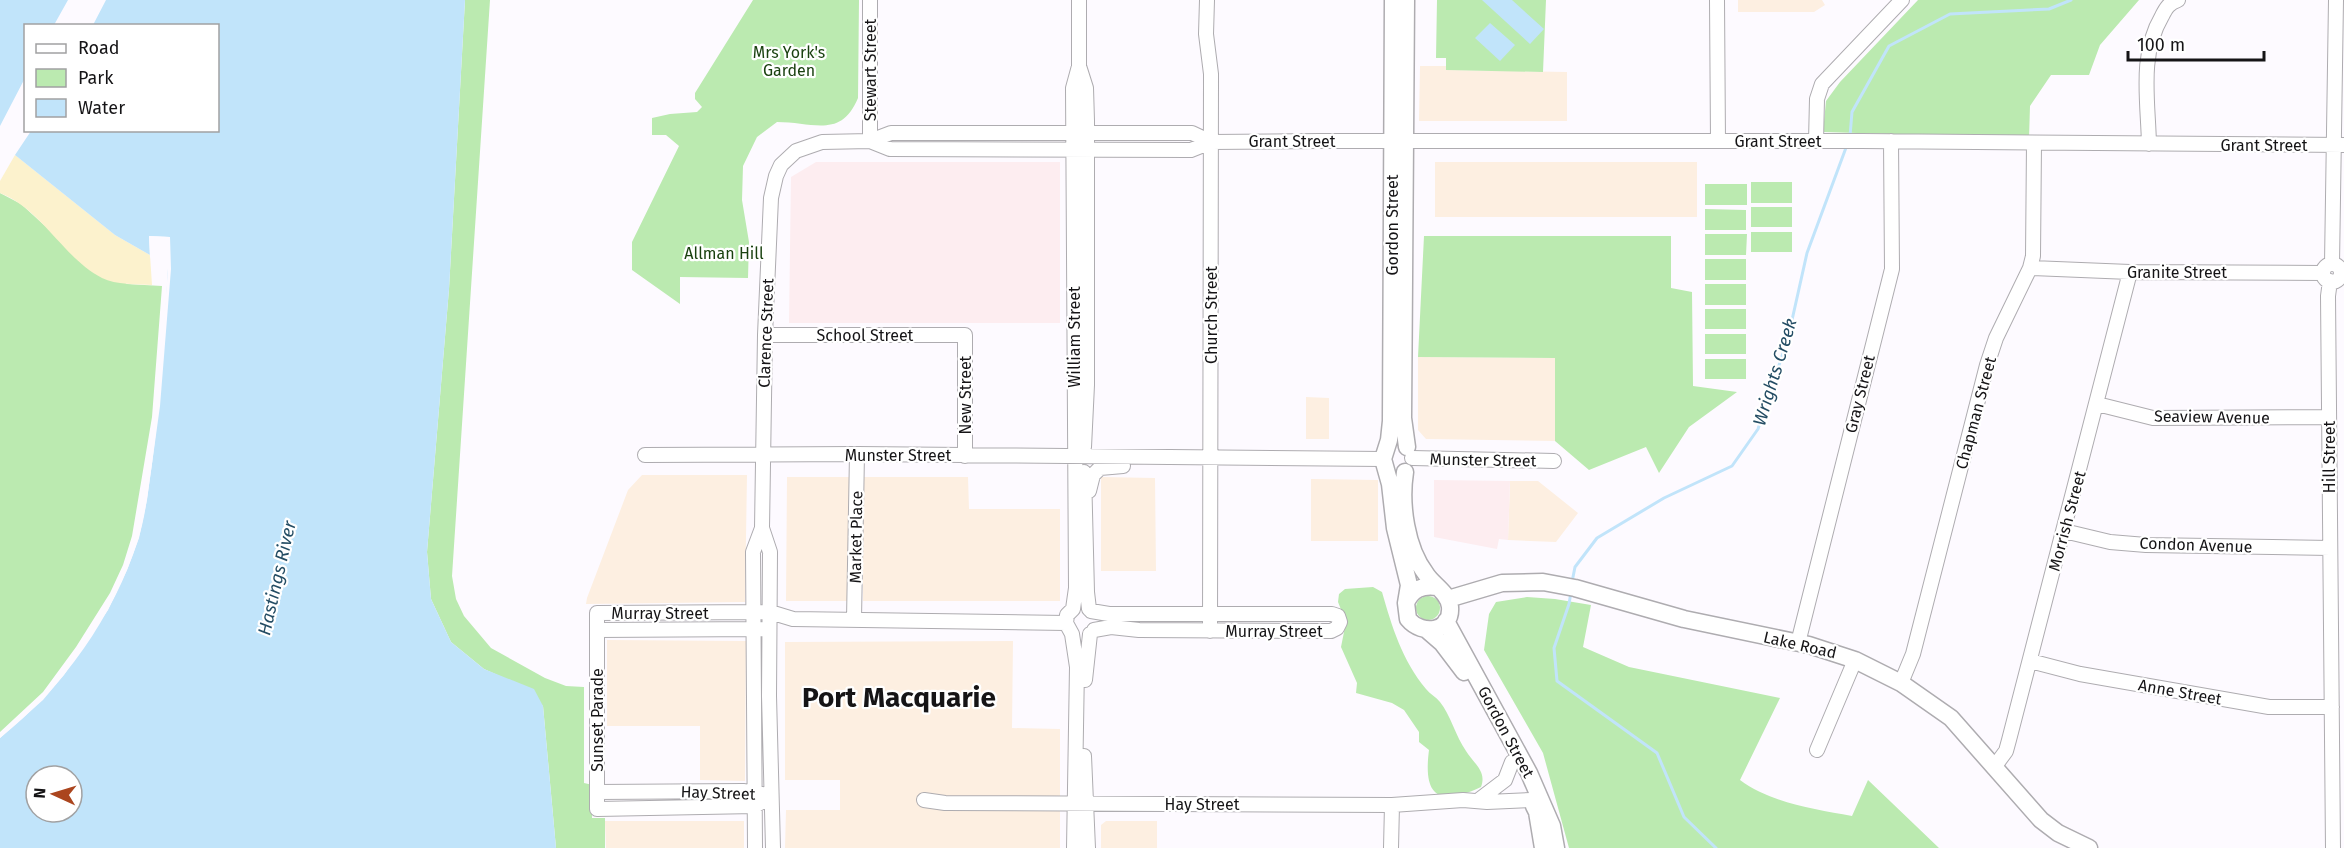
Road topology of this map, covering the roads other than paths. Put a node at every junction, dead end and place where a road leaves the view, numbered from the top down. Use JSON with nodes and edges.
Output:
{"nodes":[{"id":1,"x":870,"y":0,"type":"edge"},
{"id":2,"x":1079,"y":0,"type":"edge"},
{"id":3,"x":1207,"y":0,"type":"edge"},
{"id":4,"x":1393,"y":0,"type":"edge"},
{"id":5,"x":1406,"y":0,"type":"edge"},
{"id":6,"x":1718,"y":0,"type":"edge"},
{"id":7,"x":1902,"y":0,"type":"edge"},
{"id":8,"x":2178,"y":0,"type":"edge"},
{"id":9,"x":2336,"y":0,"type":"edge"},
{"id":10,"x":1080,"y":134,"type":"junction"},
{"id":11,"x":870,"y":141,"type":"junction"},
{"id":12,"x":1399,"y":141,"type":"junction"},
{"id":13,"x":1718,"y":141,"type":"junction"},
{"id":14,"x":1816,"y":141,"type":"junction"},
{"id":15,"x":1891,"y":141,"type":"junction"},
{"id":16,"x":1211,"y":142,"type":"junction"},
{"id":17,"x":2034,"y":143,"type":"junction"},
{"id":18,"x":2150,"y":144,"type":"junction"},
{"id":19,"x":2339,"y":145,"type":"edge"},
{"id":20,"x":1080,"y":150,"type":"junction"},
{"id":21,"x":2030,"y":268,"type":"junction"},
{"id":22,"x":2130,"y":272,"type":"junction"},
{"id":23,"x":2334,"y":273,"type":"edge"},
{"id":24,"x":765,"y":334,"type":"junction"},
{"id":25,"x":965,"y":335,"type":"joint"},
{"id":26,"x":2097,"y":404,"type":"junction"},
{"id":27,"x":2344,"y":409,"type":"edge"},
{"id":28,"x":2329,"y":413,"type":"junction"},
{"id":29,"x":857,"y":454,"type":"junction"},
{"id":30,"x":645,"y":455,"type":"dead end"},
{"id":31,"x":764,"y":455,"type":"junction"},
{"id":32,"x":966,"y":456,"type":"junction"},
{"id":33,"x":1080,"y":457,"type":"junction"},
{"id":34,"x":1152,"y":457,"type":"junction"},
{"id":35,"x":1210,"y":458,"type":"junction"},
{"id":36,"x":1386,"y":459,"type":"junction"},
{"id":37,"x":1408,"y":459,"type":"junction"},
{"id":38,"x":1554,"y":461,"type":"dead end"},
{"id":39,"x":1086,"y":505,"type":"junction"},
{"id":40,"x":762,"y":528,"type":"junction"},
{"id":41,"x":2064,"y":531,"type":"junction"},
{"id":42,"x":2330,"y":548,"type":"junction"},
{"id":43,"x":1443,"y":593,"type":"junction"},
{"id":44,"x":1406,"y":603,"type":"junction"},
{"id":45,"x":1073,"y":609,"type":"junction"},
{"id":46,"x":1090,"y":610,"type":"junction"},
{"id":47,"x":754,"y":612,"type":"junction"},
{"id":48,"x":770,"y":612,"type":"junction"},
{"id":49,"x":1210,"y":613,"type":"junction"},
{"id":50,"x":854,"y":619,"type":"junction"},
{"id":51,"x":792,"y":620,"type":"junction"},
{"id":52,"x":1446,"y":621,"type":"junction"},
{"id":53,"x":754,"y":629,"type":"junction"},
{"id":54,"x":770,"y":629,"type":"junction"},
{"id":55,"x":1069,"y":629,"type":"junction"},
{"id":56,"x":597,"y":630,"type":"junction"},
{"id":57,"x":1426,"y":630,"type":"junction"},
{"id":58,"x":1210,"y":631,"type":"junction"},
{"id":59,"x":1092,"y":632,"type":"junction"},
{"id":60,"x":1798,"y":643,"type":"junction"},
{"id":61,"x":1855,"y":660,"type":"junction"},
{"id":62,"x":2030,"y":661,"type":"junction"},
{"id":63,"x":1901,"y":683,"type":"junction"},
{"id":64,"x":2332,"y":707,"type":"junction"},
{"id":65,"x":1817,"y":750,"type":"dead end"},
{"id":66,"x":1512,"y":762,"type":"junction"},
{"id":67,"x":1995,"y":766,"type":"junction"},
{"id":68,"x":755,"y":791,"type":"junction"},
{"id":69,"x":597,"y":792,"type":"junction"},
{"id":70,"x":771,"y":796,"type":"junction"},
{"id":71,"x":1480,"y":800,"type":"junction"},
{"id":72,"x":1531,"y":800,"type":"junction"},
{"id":73,"x":924,"y":801,"type":"dead end"},
{"id":74,"x":1081,"y":803,"type":"junction"},
{"id":75,"x":755,"y":806,"type":"junction"},
{"id":76,"x":1392,"y":806,"type":"junction"},
{"id":77,"x":597,"y":809,"type":"joint"},
{"id":78,"x":2339,"y":813,"type":"edge"},
{"id":79,"x":755,"y":848,"type":"edge"},
{"id":80,"x":772,"y":848,"type":"edge"},
{"id":81,"x":1074,"y":848,"type":"edge"},
{"id":82,"x":1088,"y":848,"type":"edge"},
{"id":83,"x":1390,"y":848,"type":"edge"},
{"id":84,"x":1543,"y":848,"type":"edge"},
{"id":85,"x":1556,"y":848,"type":"edge"},
{"id":86,"x":2089,"y":848,"type":"edge"},
{"id":87,"x":2333,"y":848,"type":"edge"}],
"edges":[{"from":1,"to":11,"type":"street","name":"Stewart Street"},
{"from":2,"to":10,"type":"street","name":"William Street"},
{"from":3,"to":16,"type":"street","name":"Church Street"},
{"from":4,"to":12,"type":"main road","name":"Gordon Street"},
{"from":5,"to":12,"type":"main road","name":"Gordon Street"},
{"from":6,"to":13,"type":"street"},
{"from":7,"to":14,"type":"street"},
{"from":8,"to":18,"type":"street"},
{"from":9,"to":19,"type":"street","name":"Hill Street"},
{"from":10,"to":11,"type":"street","name":"Grant Street"},
{"from":10,"to":16,"type":"street","name":"Grant Street"},
{"from":10,"to":20,"type":"street","name":"William Street"},
{"from":11,"to":20,"type":"street","name":"Grant Street"},
{"from":11,"to":24,"type":"street","name":"Clarence Street"},
{"from":12,"to":13,"type":"street","name":"Grant Street"},
{"from":12,"to":16,"type":"street","name":"Grant Street"},
{"from":12,"to":36,"type":"main road","name":"Gordon Street"},
{"from":12,"to":37,"type":"main road","name":"Gordon Street"},
{"from":13,"to":14,"type":"street","name":"Grant Street"},
{"from":14,"to":15,"type":"street","name":"Grant Street"},
{"from":15,"to":17,"type":"street","name":"Grant Street"},
{"from":15,"to":60,"type":"street","name":"Gray Street"},
{"from":16,"to":20,"type":"street","name":"Grant Street"},
{"from":16,"to":35,"type":"street","name":"Church Street"},
{"from":17,"to":18,"type":"street","name":"Grant Street"},
{"from":17,"to":21,"type":"street","name":"Chapman Street"},
{"from":18,"to":19,"type":"street","name":"Grant Street"},
{"from":19,"to":23,"type":"street","name":"Hill Street"},
{"from":20,"to":33,"type":"street","name":"William Street"},
{"from":21,"to":22,"type":"street","name":"Granite Street"},
{"from":21,"to":63,"type":"street","name":"Chapman Street"},
{"from":22,"to":23,"type":"street","name":"Granite Street"},
{"from":22,"to":26,"type":"street","name":"Morrish Street"},
{"from":23,"to":28,"type":"street","name":"Hill Street"},
{"from":24,"to":25,"type":"street","name":"School Street"},
{"from":24,"to":31,"type":"street","name":"Clarence Street"},
{"from":25,"to":32,"type":"street","name":"New Street"},
{"from":26,"to":28,"type":"street","name":"Seaview Avenue"},
{"from":26,"to":41,"type":"street","name":"Morrish Street"},
{"from":27,"to":28,"type":"street","name":"Seaview Avenue"},
{"from":28,"to":42,"type":"street","name":"Hill Street"},
{"from":29,"to":31,"type":"street","name":"Munster Street"},
{"from":29,"to":32,"type":"street","name":"Munster Street"},
{"from":29,"to":50,"type":"street","name":"Market Place"},
{"from":30,"to":31,"type":"street","name":"Munster Street"},
{"from":31,"to":40,"type":"street","name":"Clarence Street"},
{"from":32,"to":33,"type":"street","name":"Munster Street"},
{"from":33,"to":34,"type":"street","name":"Munster Street"},
{"from":33,"to":39,"type":"street","name":"William Street"},
{"from":33,"to":45,"type":"street","name":"William Street"},
{"from":34,"to":35,"type":"street","name":"Munster Street"},
{"from":34,"to":39,"type":"street","name":"Munster Street"},
{"from":35,"to":36,"type":"street","name":"Munster Street"},
{"from":35,"to":49,"type":"street","name":"Church Street"},
{"from":36,"to":37,"type":"main road"},
{"from":36,"to":37,"type":"main road"},
{"from":36,"to":44,"type":"main road","name":"Gordon Street"},
{"from":37,"to":38,"type":"street","name":"Munster Street"},
{"from":37,"to":43,"type":"main road","name":"Gordon Street"},
{"from":39,"to":46,"type":"street","name":"William Street"},
{"from":40,"to":47,"type":"street","name":"Clarence Street"},
{"from":40,"to":48,"type":"street","name":"Clarence Street"},
{"from":41,"to":42,"type":"street","name":"Condon Avenue"},
{"from":41,"to":62,"type":"street","name":"Morrish Street"},
{"from":42,"to":64,"type":"street","name":"Hill Street"},
{"from":43,"to":44,"type":"main road"},
{"from":43,"to":52,"type":"main road"},
{"from":43,"to":60,"type":"main road","name":"Lake Road"},
{"from":44,"to":57,"type":"main road"},
{"from":45,"to":46,"type":"street"},
{"from":45,"to":55,"type":"street","name":"William Street"},
{"from":46,"to":49,"type":"street","name":"Murray Street"},
{"from":46,"to":59,"type":"street","name":"William Street"},
{"from":47,"to":48,"type":"street","name":"Murray Street"},
{"from":47,"to":53,"type":"street","name":"Clarence Street"},
{"from":47,"to":56,"type":"street","name":"Murray Street"},
{"from":48,"to":51,"type":"street","name":"Murray Street"},
{"from":48,"to":54,"type":"street","name":"Clarence Street"},
{"from":49,"to":58,"type":"street","name":"Church Street"},
{"from":49,"to":58,"type":"street","name":"Murray Street"},
{"from":50,"to":51,"type":"street","name":"Murray Street"},
{"from":50,"to":55,"type":"street","name":"Murray Street"},
{"from":51,"to":54,"type":"street","name":"Murray Street"},
{"from":52,"to":57,"type":"main road"},
{"from":52,"to":85,"type":"main road","name":"Gordon Street"},
{"from":53,"to":54,"type":"street","name":"Murray Street"},
{"from":53,"to":56,"type":"street","name":"Murray Street"},
{"from":53,"to":68,"type":"street","name":"Clarence Street"},
{"from":54,"to":70,"type":"street","name":"Clarence Street"},
{"from":55,"to":59,"type":"street"},
{"from":55,"to":74,"type":"street","name":"William Street"},
{"from":56,"to":69,"type":"street","name":"Sunset Parade"},
{"from":57,"to":66,"type":"main road","name":"Gordon Street"},
{"from":58,"to":59,"type":"street","name":"Murray Street"},
{"from":59,"to":74,"type":"street","name":"William Street"},
{"from":60,"to":61,"type":"main road","name":"Lake Road"},
{"from":61,"to":63,"type":"main road","name":"Lake Road"},
{"from":61,"to":65,"type":"street"},
{"from":62,"to":64,"type":"street","name":"Anne Street"},
{"from":62,"to":67,"type":"street","name":"Morrish Street"},
{"from":63,"to":67,"type":"main road","name":"Lake Road"},
{"from":64,"to":78,"type":"street","name":"Hill Street"},
{"from":66,"to":71,"type":"street"},
{"from":66,"to":72,"type":"main road","name":"Gordon Street"},
{"from":67,"to":86,"type":"main road","name":"Lake Road"},
{"from":68,"to":69,"type":"street","name":"Hay Street"},
{"from":68,"to":70,"type":"street","name":"Hay Street"},
{"from":68,"to":75,"type":"street","name":"Clarence Street"},
{"from":69,"to":77,"type":"street","name":"Sunset Parade"},
{"from":70,"to":75,"type":"street","name":"Hay Street"},
{"from":70,"to":80,"type":"street","name":"Clarence Street"},
{"from":71,"to":72,"type":"street","name":"Hay Street"},
{"from":71,"to":76,"type":"street","name":"Hay Street"},
{"from":72,"to":84,"type":"main road","name":"Gordon Street"},
{"from":73,"to":74,"type":"street","name":"Hay Street"},
{"from":74,"to":76,"type":"street","name":"Hay Street"},
{"from":74,"to":81,"type":"street","name":"William Street"},
{"from":74,"to":82,"type":"street","name":"William Street"},
{"from":75,"to":77,"type":"street","name":"Hay Street"},
{"from":75,"to":79,"type":"street","name":"Clarence Street"},
{"from":76,"to":83,"type":"street"},
{"from":78,"to":87,"type":"street","name":"Hill Street"}]}
